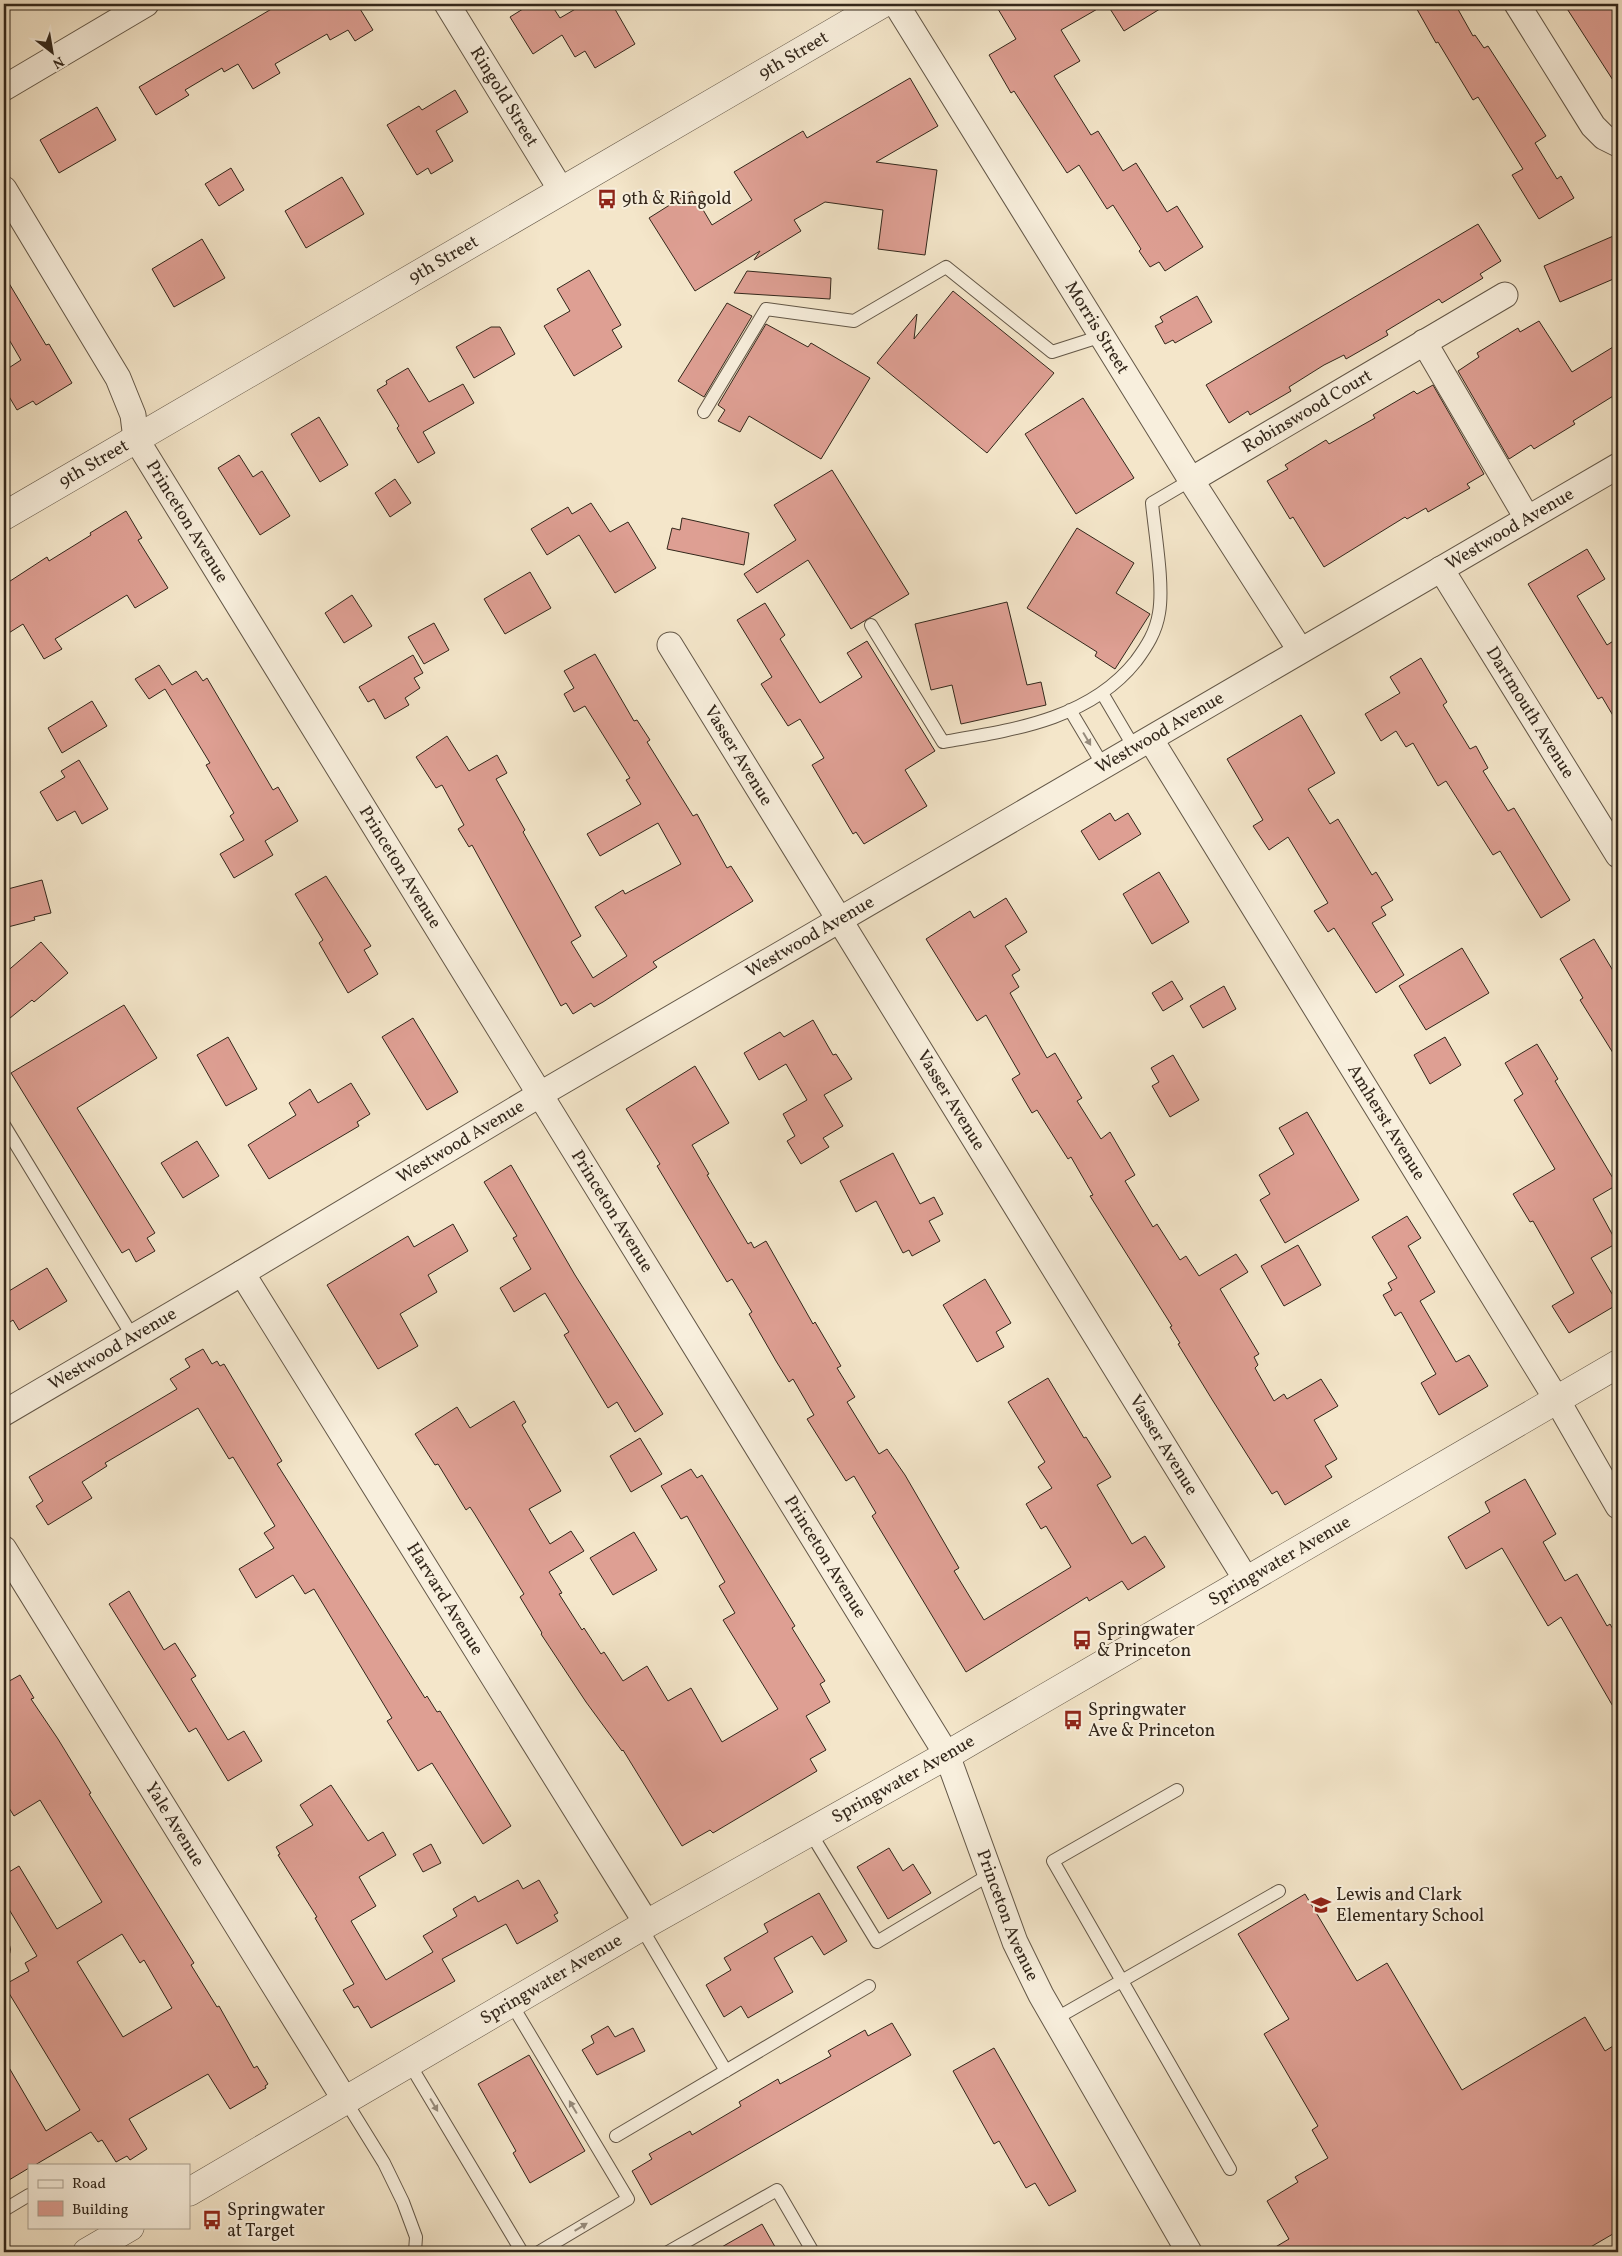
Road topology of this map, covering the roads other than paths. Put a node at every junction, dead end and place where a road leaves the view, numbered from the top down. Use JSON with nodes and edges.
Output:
{"nodes":[{"id":1,"x":146,"y":4,"type":"edge"},
{"id":2,"x":447,"y":4,"type":"edge"},
{"id":3,"x":884,"y":4,"type":"edge"},
{"id":4,"x":1517,"y":4,"type":"edge"},
{"id":5,"x":4,"y":88,"type":"edge"},
{"id":6,"x":1618,"y":144,"type":"edge"},
{"id":7,"x":4,"y":189,"type":"edge"},
{"id":8,"x":561,"y":190,"type":"junction"},
{"id":9,"x":1505,"y":295,"type":"dead end"},
{"id":10,"x":1102,"y":336,"type":"junction"},
{"id":11,"x":1424,"y":342,"type":"junction"},
{"id":12,"x":704,"y":412,"type":"dead end"},
{"id":13,"x":136,"y":439,"type":"junction"},
{"id":14,"x":1618,"y":466,"type":"edge"},
{"id":15,"x":1191,"y":480,"type":"junction"},
{"id":16,"x":4,"y":516,"type":"edge"},
{"id":17,"x":1527,"y":518,"type":"junction"},
{"id":18,"x":1441,"y":569,"type":"junction"},
{"id":19,"x":871,"y":625,"type":"dead end"},
{"id":20,"x":670,"y":645,"type":"dead end"},
{"id":21,"x":1300,"y":650,"type":"junction"},
{"id":22,"x":1102,"y":693,"type":"junction"},
{"id":23,"x":1070,"y":710,"type":"junction"},
{"id":24,"x":1143,"y":744,"type":"junction"},
{"id":25,"x":1104,"y":767,"type":"junction"},
{"id":26,"x":1618,"y":855,"type":"edge"},
{"id":27,"x":841,"y":920,"type":"junction"},
{"id":28,"x":539,"y":1095,"type":"junction"},
{"id":29,"x":4,"y":1125,"type":"edge"},
{"id":30,"x":242,"y":1273,"type":"junction"},
{"id":31,"x":133,"y":1337,"type":"junction"},
{"id":32,"x":1618,"y":1364,"type":"edge"},
{"id":33,"x":1556,"y":1400,"type":"junction"},
{"id":34,"x":5,"y":1410,"type":"edge"},
{"id":35,"x":1618,"y":1506,"type":"edge"},
{"id":36,"x":4,"y":1549,"type":"edge"},
{"id":37,"x":1247,"y":1580,"type":"junction"},
{"id":38,"x":947,"y":1755,"type":"junction"},
{"id":39,"x":1177,"y":1790,"type":"dead end"},
{"id":40,"x":810,"y":1832,"type":"junction"},
{"id":41,"x":989,"y":1875,"type":"junction"},
{"id":42,"x":1279,"y":1890,"type":"dead end"},
{"id":43,"x":644,"y":1926,"type":"junction"},
{"id":44,"x":1122,"y":1981,"type":"junction"},
{"id":45,"x":869,"y":1986,"type":"dead end"},
{"id":46,"x":511,"y":2003,"type":"junction"},
{"id":47,"x":1055,"y":2019,"type":"junction"},
{"id":48,"x":409,"y":2063,"type":"junction"},
{"id":49,"x":726,"y":2071,"type":"junction"},
{"id":50,"x":345,"y":2100,"type":"junction"},
{"id":51,"x":616,"y":2136,"type":"dead end"},
{"id":52,"x":1230,"y":2169,"type":"dead end"},
{"id":53,"x":190,"y":2191,"type":"edge"},
{"id":54,"x":28,"y":2196,"type":"edge"},
{"id":55,"x":4,"y":2210,"type":"edge"},
{"id":56,"x":129,"y":2228,"type":"edge"},
{"id":57,"x":97,"y":2250,"type":"edge"},
{"id":58,"x":415,"y":2252,"type":"edge"},
{"id":59,"x":522,"y":2252,"type":"edge"},
{"id":60,"x":539,"y":2252,"type":"edge"},
{"id":61,"x":668,"y":2252,"type":"edge"},
{"id":62,"x":813,"y":2252,"type":"edge"},
{"id":63,"x":1189,"y":2252,"type":"edge"}],
"edges":[{"from":1,"to":5,"type":"street"},
{"from":2,"to":8,"type":"street","name":"Ringold Street"},
{"from":3,"to":8,"type":"street","name":"9th Street"},
{"from":3,"to":10,"type":"street","name":"Morris Street"},
{"from":4,"to":6,"type":"street"},
{"from":7,"to":13,"type":"street","name":"Princeton Avenue"},
{"from":8,"to":13,"type":"street","name":"9th Street"},
{"from":9,"to":11,"type":"street","name":"Robinswood Court"},
{"from":10,"to":12,"type":"lane"},
{"from":10,"to":15,"type":"street","name":"Morris Street"},
{"from":11,"to":15,"type":"street","name":"Robinswood Court"},
{"from":11,"to":17,"type":"street"},
{"from":13,"to":16,"type":"street","name":"9th Street"},
{"from":13,"to":28,"type":"street","name":"Princeton Avenue"},
{"from":14,"to":17,"type":"street","name":"Westwood Avenue"},
{"from":15,"to":21,"type":"street","name":"Morris Street"},
{"from":15,"to":22,"type":"lane"},
{"from":17,"to":18,"type":"street","name":"Westwood Avenue"},
{"from":18,"to":21,"type":"street","name":"Westwood Avenue"},
{"from":18,"to":26,"type":"street","name":"Dartmouth Avenue"},
{"from":19,"to":23,"type":"lane"},
{"from":20,"to":27,"type":"street","name":"Vasser Avenue"},
{"from":21,"to":24,"type":"street","name":"Westwood Avenue"},
{"from":22,"to":23,"type":"lane"},
{"from":22,"to":24,"type":"lane"},
{"from":23,"to":25,"type":"lane","one_way":true},
{"from":24,"to":25,"type":"street","name":"Westwood Avenue"},
{"from":24,"to":33,"type":"street","name":"Amherst Avenue"},
{"from":25,"to":27,"type":"street","name":"Westwood Avenue"},
{"from":27,"to":28,"type":"street","name":"Westwood Avenue"},
{"from":27,"to":37,"type":"street","name":"Vasser Avenue"},
{"from":28,"to":30,"type":"street","name":"Westwood Avenue"},
{"from":28,"to":38,"type":"street","name":"Princeton Avenue"},
{"from":29,"to":31,"type":"lane"},
{"from":30,"to":31,"type":"street","name":"Westwood Avenue"},
{"from":30,"to":43,"type":"street","name":"Harvard Avenue"},
{"from":31,"to":34,"type":"street","name":"Westwood Avenue"},
{"from":32,"to":33,"type":"street","name":"Springwater Avenue"},
{"from":33,"to":35,"type":"street","name":"Amherst Avenue"},
{"from":33,"to":37,"type":"street","name":"Springwater Avenue"},
{"from":36,"to":50,"type":"street","name":"Yale Avenue"},
{"from":37,"to":38,"type":"street","name":"Springwater Avenue"},
{"from":38,"to":40,"type":"street","name":"Springwater Avenue"},
{"from":38,"to":41,"type":"street","name":"Princeton Avenue"},
{"from":39,"to":44,"type":"lane"},
{"from":40,"to":41,"type":"lane"},
{"from":40,"to":43,"type":"street","name":"Springwater Avenue"},
{"from":41,"to":47,"type":"street","name":"Princeton Avenue"},
{"from":42,"to":44,"type":"lane"},
{"from":43,"to":46,"type":"street","name":"Springwater Avenue"},
{"from":43,"to":49,"type":"lane"},
{"from":44,"to":47,"type":"lane"},
{"from":44,"to":52,"type":"lane"},
{"from":45,"to":49,"type":"lane"},
{"from":46,"to":48,"type":"street","name":"Springwater Avenue"},
{"from":60,"to":46,"type":"lane","one_way":true},
{"from":47,"to":63,"type":"street","name":"Princeton Avenue"},
{"from":48,"to":50,"type":"street","name":"Springwater Avenue"},
{"from":48,"to":59,"type":"lane","one_way":true},
{"from":49,"to":51,"type":"lane"},
{"from":50,"to":53,"type":"street","name":"Springwater Avenue"},
{"from":50,"to":58,"type":"lane"},
{"from":54,"to":55,"type":"lane"},
{"from":56,"to":57,"type":"street"},
{"from":61,"to":62,"type":"lane"}]}
